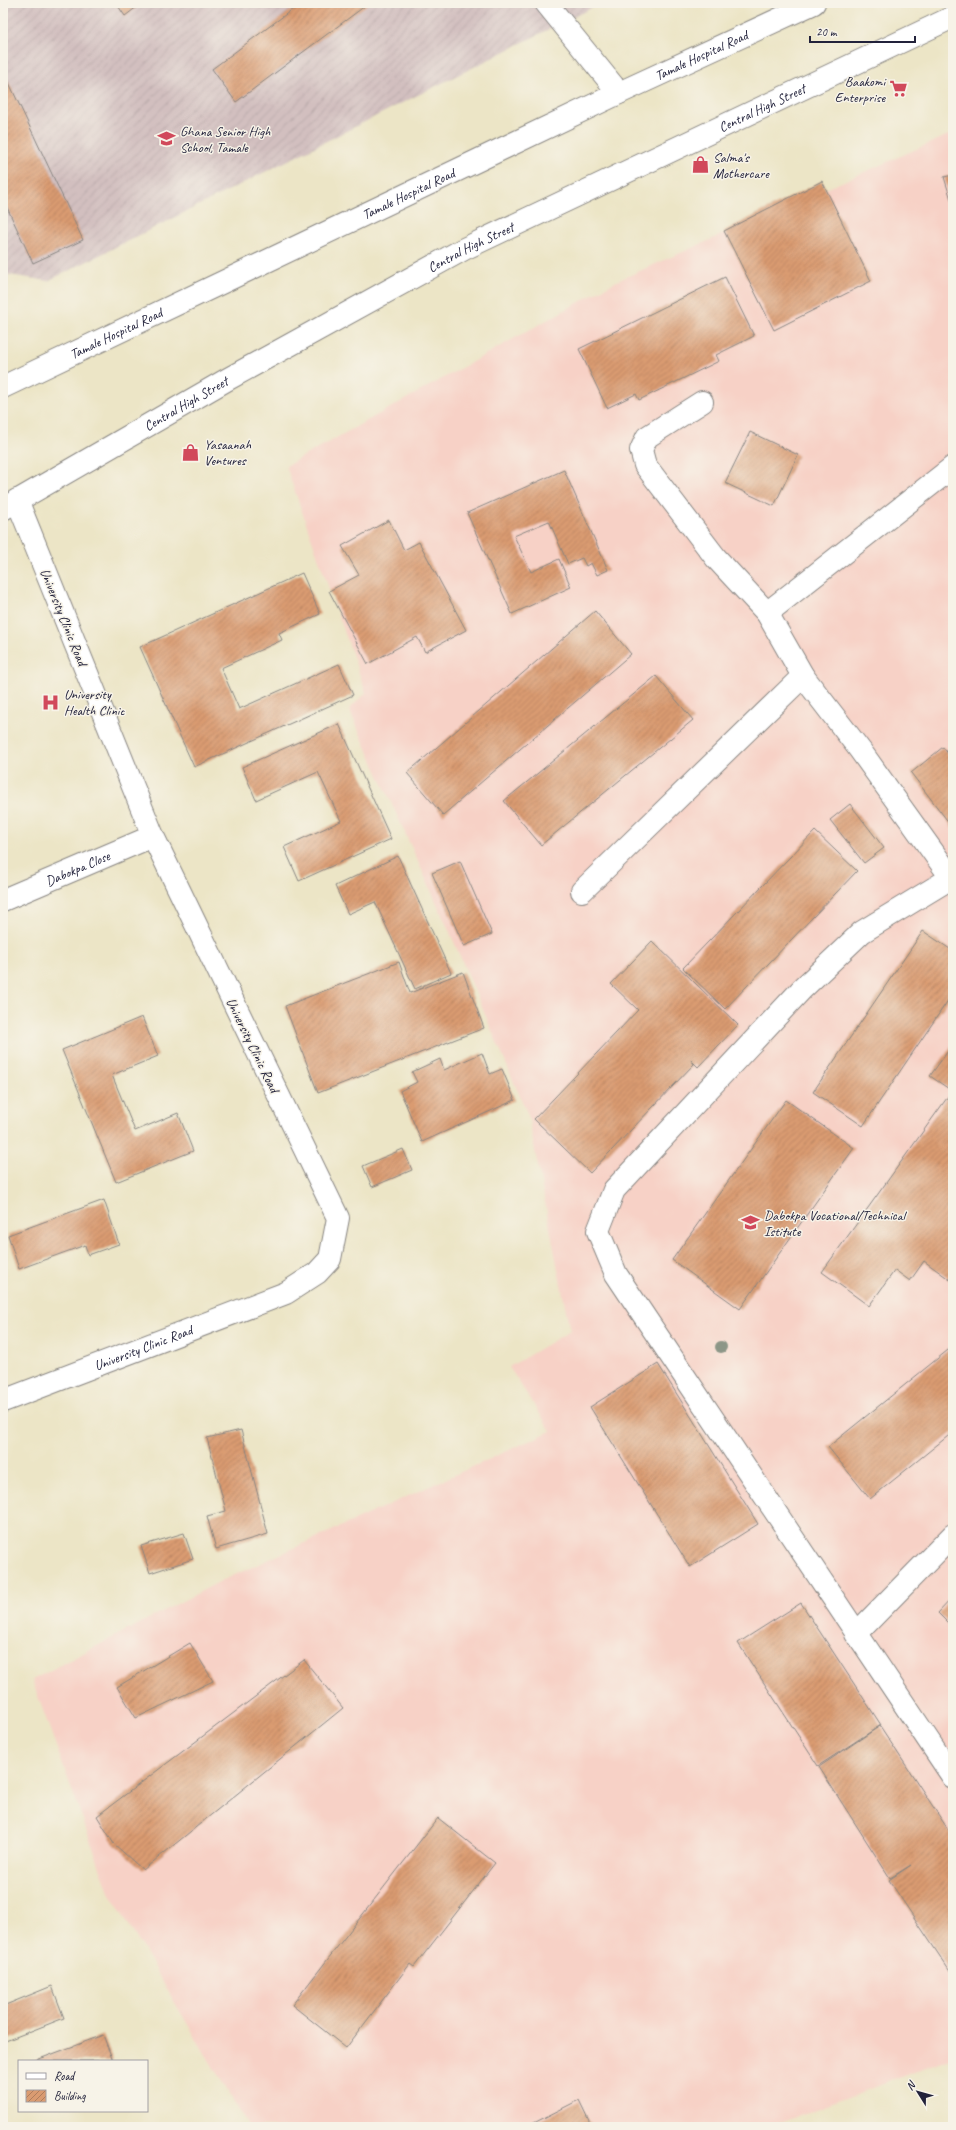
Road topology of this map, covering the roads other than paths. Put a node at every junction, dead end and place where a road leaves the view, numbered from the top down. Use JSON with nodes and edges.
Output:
{"nodes":[{"id":1,"x":546,"y":3,"type":"edge"},
{"id":2,"x":814,"y":3,"type":"edge"},
{"id":3,"x":953,"y":16,"type":"edge"},
{"id":4,"x":619,"y":93,"type":"junction"},
{"id":5,"x":3,"y":387,"type":"edge"},
{"id":6,"x":702,"y":402,"type":"dead end"},
{"id":7,"x":953,"y":467,"type":"edge"},
{"id":8,"x":10,"y":504,"type":"edge"},
{"id":9,"x":767,"y":613,"type":"junction"},
{"id":10,"x":803,"y":676,"type":"junction"},
{"id":11,"x":153,"y":836,"type":"junction"},
{"id":12,"x":952,"y":879,"type":"edge"},
{"id":13,"x":582,"y":891,"type":"dead end"},
{"id":14,"x":3,"y":900,"type":"edge"},
{"id":15,"x":3,"y":1401,"type":"edge"},
{"id":16,"x":953,"y":1535,"type":"edge"},
{"id":17,"x":856,"y":1634,"type":"junction"},
{"id":18,"x":953,"y":1777,"type":"edge"}],
"edges":[{"from":1,"to":4,"type":"main road"},
{"from":2,"to":4,"type":"main road","name":"Tamale Hospital Road"},
{"from":3,"to":8,"type":"main road","name":"Central High Street"},
{"from":4,"to":5,"type":"main road","name":"Tamale Hospital Road"},
{"from":6,"to":9,"type":"main road"},
{"from":7,"to":9,"type":"main road"},
{"from":8,"to":11,"type":"main road","name":"University Clinic Road"},
{"from":9,"to":10,"type":"main road"},
{"from":10,"to":12,"type":"main road"},
{"from":10,"to":13,"type":"main road"},
{"from":11,"to":14,"type":"main road","name":"Dabokpa Close"},
{"from":11,"to":15,"type":"main road","name":"University Clinic Road"},
{"from":12,"to":17,"type":"main road"},
{"from":16,"to":17,"type":"main road"},
{"from":17,"to":18,"type":"main road"}]}
